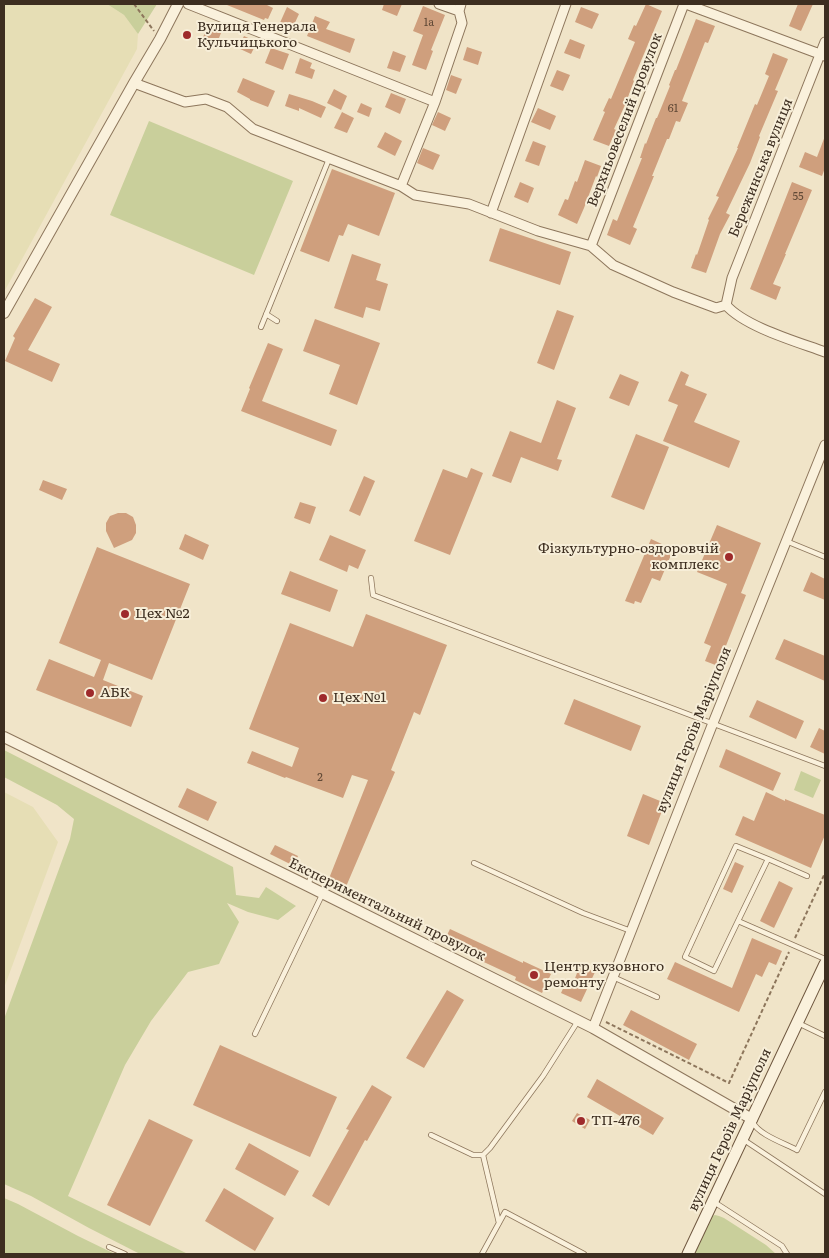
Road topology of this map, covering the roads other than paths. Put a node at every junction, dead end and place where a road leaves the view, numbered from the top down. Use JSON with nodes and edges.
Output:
{"nodes":[{"id":1,"x":178,"y":4,"type":"edge"},
{"id":2,"x":188,"y":4,"type":"edge"},
{"id":3,"x":439,"y":4,"type":"edge"},
{"id":4,"x":566,"y":4,"type":"edge"},
{"id":5,"x":685,"y":4,"type":"edge"},
{"id":6,"x":460,"y":8,"type":"edge"},
{"id":7,"x":825,"y":42,"type":"edge"},
{"id":8,"x":823,"y":56,"type":"edge"},
{"id":9,"x":134,"y":83,"type":"junction"},
{"id":10,"x":435,"y":102,"type":"junction"},
{"id":11,"x":329,"y":159,"type":"junction"},
{"id":12,"x":400,"y":186,"type":"junction"},
{"id":13,"x":491,"y":213,"type":"junction"},
{"id":14,"x":591,"y":246,"type":"junction"},
{"id":15,"x":726,"y":305,"type":"junction"},
{"id":16,"x":4,"y":314,"type":"edge"},
{"id":17,"x":266,"y":314,"type":"junction"},
{"id":18,"x":277,"y":321,"type":"dead end"},
{"id":19,"x":261,"y":327,"type":"dead end"},
{"id":20,"x":825,"y":352,"type":"edge"},
{"id":21,"x":825,"y":445,"type":"edge"},
{"id":22,"x":786,"y":542,"type":"junction"},
{"id":23,"x":825,"y":557,"type":"edge"},
{"id":24,"x":371,"y":578,"type":"dead end"},
{"id":25,"x":713,"y":723,"type":"junction"},
{"id":26,"x":4,"y":736,"type":"edge"},
{"id":27,"x":825,"y":766,"type":"edge"},
{"id":28,"x":768,"y":859,"type":"junction"},
{"id":29,"x":474,"y":863,"type":"dead end"},
{"id":30,"x":806,"y":876,"type":"dead end"},
{"id":31,"x":323,"y":893,"type":"junction"},
{"id":32,"x":738,"y":921,"type":"junction"},
{"id":33,"x":631,"y":931,"type":"junction"},
{"id":34,"x":825,"y":959,"type":"edge"},
{"id":35,"x":825,"y":964,"type":"edge"},
{"id":36,"x":613,"y":976,"type":"junction"},
{"id":37,"x":657,"y":997,"type":"dead end"},
{"id":38,"x":578,"y":1021,"type":"junction"},
{"id":39,"x":798,"y":1023,"type":"junction"},
{"id":40,"x":593,"y":1028,"type":"junction"},
{"id":41,"x":255,"y":1034,"type":"dead end"},
{"id":42,"x":825,"y":1036,"type":"edge"},
{"id":43,"x":825,"y":1092,"type":"edge"},
{"id":44,"x":752,"y":1119,"type":"junction"},
{"id":45,"x":431,"y":1135,"type":"dead end"},
{"id":46,"x":742,"y":1139,"type":"junction"},
{"id":47,"x":483,"y":1155,"type":"junction"},
{"id":48,"x":825,"y":1194,"type":"edge"},
{"id":49,"x":713,"y":1202,"type":"junction"},
{"id":50,"x":499,"y":1223,"type":"junction"},
{"id":51,"x":109,"y":1247,"type":"dead end"},
{"id":52,"x":124,"y":1254,"type":"edge"},
{"id":53,"x":482,"y":1254,"type":"edge"},
{"id":54,"x":584,"y":1254,"type":"edge"},
{"id":55,"x":688,"y":1254,"type":"edge"},
{"id":56,"x":787,"y":1254,"type":"edge"}],
"edges":[{"from":1,"to":9,"type":"street"},
{"from":2,"to":10,"type":"street"},
{"from":3,"to":6,"type":"street"},
{"from":4,"to":13,"type":"street"},
{"from":5,"to":8,"type":"street"},
{"from":5,"to":14,"type":"street","name":"Верхньовеселий провулок"},
{"from":6,"to":10,"type":"street"},
{"from":7,"to":8,"type":"street","name":"Бережинська вулиця"},
{"from":8,"to":15,"type":"street","name":"Бережинська вулиця"},
{"from":9,"to":11,"type":"street"},
{"from":9,"to":16,"type":"street"},
{"from":10,"to":12,"type":"street"},
{"from":11,"to":12,"type":"street"},
{"from":11,"to":17,"type":"lane"},
{"from":12,"to":13,"type":"street"},
{"from":13,"to":14,"type":"street"},
{"from":14,"to":15,"type":"street"},
{"from":15,"to":20,"type":"street"},
{"from":17,"to":18,"type":"lane"},
{"from":17,"to":19,"type":"lane"},
{"from":21,"to":22,"type":"street","name":"вулиця Героїв Маріуполя"},
{"from":22,"to":23,"type":"lane"},
{"from":22,"to":25,"type":"street","name":"вулиця Героїв Маріуполя"},
{"from":24,"to":25,"type":"lane"},
{"from":25,"to":27,"type":"lane"},
{"from":25,"to":33,"type":"street","name":"вулиця Героїв Маріуполя"},
{"from":26,"to":31,"type":"street","name":"Експериментальний провулок"},
{"from":28,"to":30,"type":"lane"},
{"from":28,"to":32,"type":"lane"},
{"from":28,"to":32,"type":"lane"},
{"from":29,"to":33,"type":"lane"},
{"from":31,"to":38,"type":"street","name":"Експериментальний провулок"},
{"from":31,"to":41,"type":"lane"},
{"from":32,"to":34,"type":"lane"},
{"from":33,"to":36,"type":"street","name":"вулиця Героїв Маріуполя"},
{"from":35,"to":39,"type":"main road","name":"вулиця Героїв Маріуполя"},
{"from":36,"to":37,"type":"lane"},
{"from":36,"to":40,"type":"street","name":"вулиця Героїв Маріуполя"},
{"from":38,"to":40,"type":"street","name":"Експериментальний провулок"},
{"from":38,"to":47,"type":"lane"},
{"from":39,"to":42,"type":"lane"},
{"from":39,"to":44,"type":"main road","name":"вулиця Героїв Маріуполя"},
{"from":40,"to":44,"type":"street","name":"Експериментальний провулок"},
{"from":43,"to":44,"type":"lane"},
{"from":44,"to":46,"type":"main road","name":"вулиця Героїв Маріуполя"},
{"from":45,"to":47,"type":"lane"},
{"from":46,"to":48,"type":"lane"},
{"from":46,"to":49,"type":"main road","name":"вулиця Героїв Маріуполя"},
{"from":47,"to":50,"type":"lane"},
{"from":49,"to":55,"type":"main road","name":"вулиця Героїв Маріуполя"},
{"from":49,"to":56,"type":"lane"},
{"from":50,"to":53,"type":"lane"},
{"from":50,"to":54,"type":"lane"},
{"from":51,"to":52,"type":"lane"}]}
